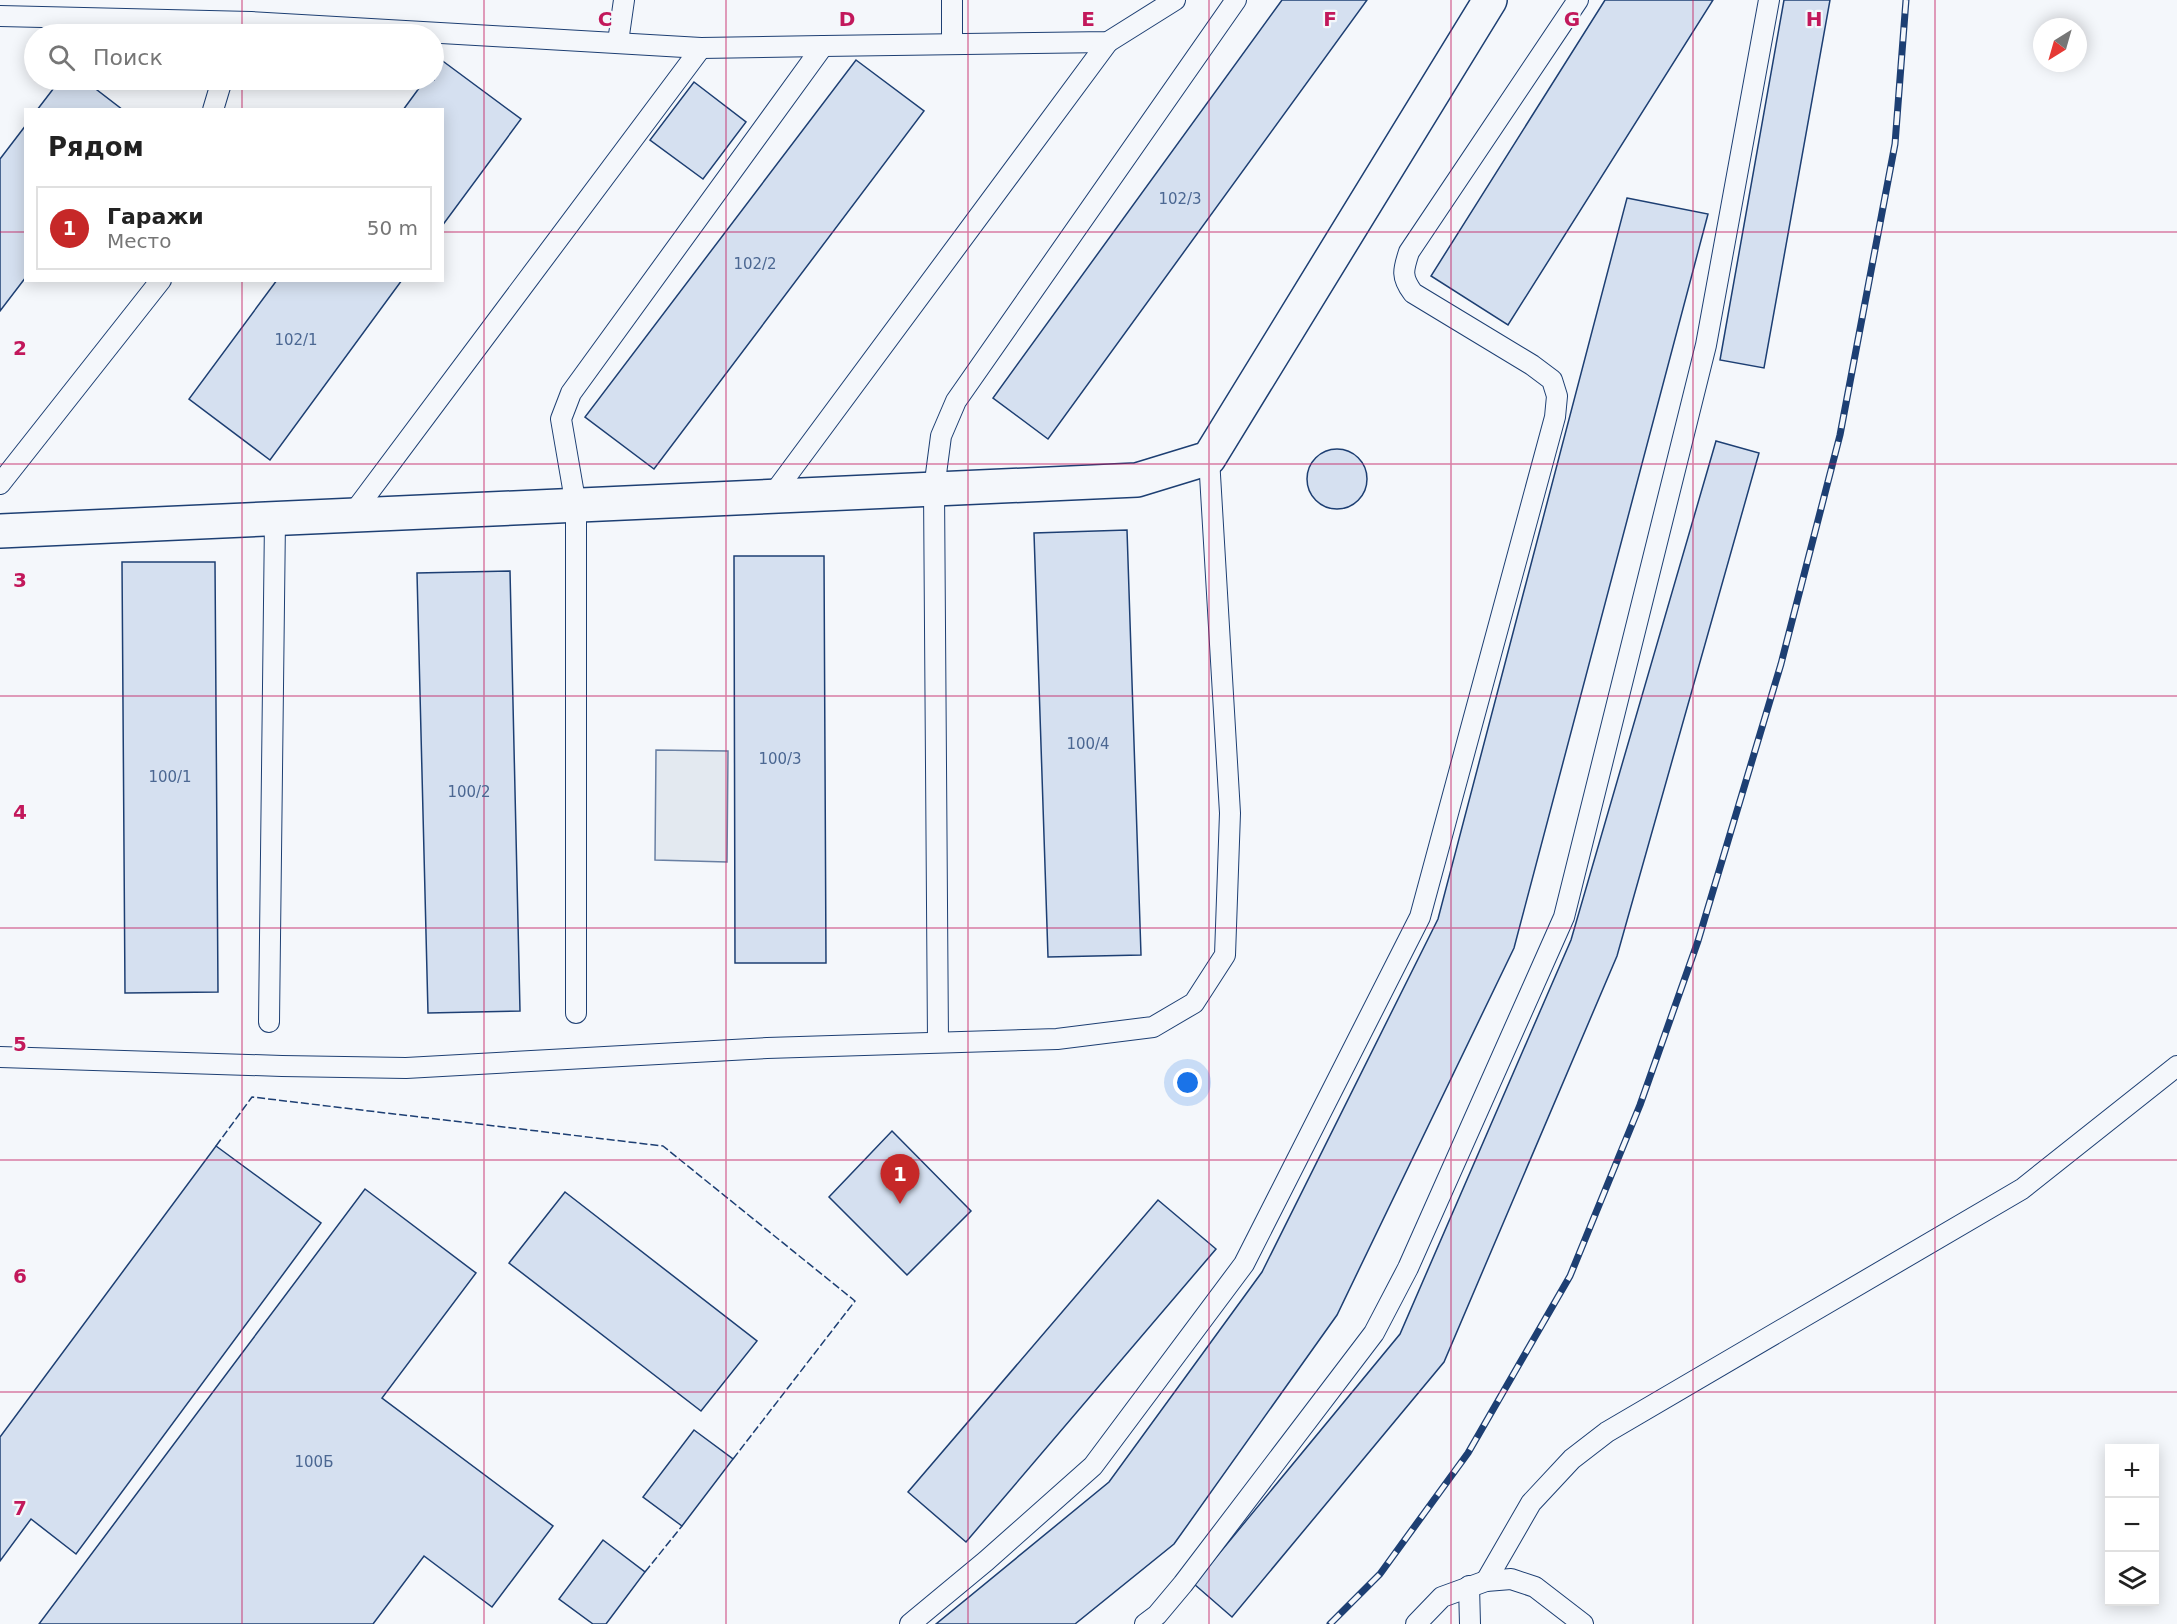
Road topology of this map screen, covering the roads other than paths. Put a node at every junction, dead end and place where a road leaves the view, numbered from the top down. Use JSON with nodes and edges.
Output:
{"nodes":[{"id":1,"x":624,"y":0,"type":"edge"},
{"id":2,"x":952,"y":0,"type":"edge"},
{"id":3,"x":1175,"y":0,"type":"edge"},
{"id":4,"x":1236,"y":0,"type":"edge"},
{"id":5,"x":1490,"y":0,"type":"edge"},
{"id":6,"x":1578,"y":0,"type":"edge"},
{"id":7,"x":1769,"y":0,"type":"edge"},
{"id":8,"x":0,"y":16,"type":"edge"},
{"id":9,"x":165,"y":24,"type":"edge"},
{"id":10,"x":444,"y":35,"type":"edge"},
{"id":11,"x":618,"y":42,"type":"junction"},
{"id":12,"x":1108,"y":42,"type":"junction"},
{"id":13,"x":952,"y":44,"type":"junction"},
{"id":14,"x":823,"y":46,"type":"junction"},
{"id":15,"x":700,"y":48,"type":"junction"},
{"id":16,"x":219,"y":90,"type":"edge"},
{"id":17,"x":214,"y":108,"type":"edge"},
{"id":18,"x":158,"y":282,"type":"edge"},
{"id":19,"x":1209,"y":458,"type":"junction"},
{"id":20,"x":0,"y":484,"type":"edge"},
{"id":21,"x":934,"y":489,"type":"junction"},
{"id":22,"x":771,"y":497,"type":"junction"},
{"id":23,"x":576,"y":506,"type":"junction"},
{"id":24,"x":351,"y":516,"type":"junction"},
{"id":25,"x":275,"y":519,"type":"junction"},
{"id":26,"x":0,"y":531,"type":"edge"},
{"id":27,"x":576,"y":1013,"type":"dead end"},
{"id":28,"x":269,"y":1022,"type":"dead end"},
{"id":29,"x":938,"y":1042,"type":"junction"},
{"id":30,"x":0,"y":1057,"type":"edge"},
{"id":31,"x":2177,"y":1066,"type":"edge"},
{"id":32,"x":1478,"y":1583,"type":"junction"},
{"id":33,"x":1156,"y":1621,"type":"edge"},
{"id":34,"x":910,"y":1624,"type":"edge"},
{"id":35,"x":1416,"y":1624,"type":"edge"},
{"id":36,"x":1470,"y":1624,"type":"edge"},
{"id":37,"x":1583,"y":1624,"type":"edge"}],
"edges":[{"from":1,"to":11,"type":"lane"},
{"from":2,"to":13,"type":"lane"},
{"from":3,"to":12,"type":"lane"},
{"from":4,"to":21,"type":"lane"},
{"from":5,"to":19,"type":"street"},
{"from":6,"to":34,"type":"lane"},
{"from":7,"to":33,"type":"lane"},
{"from":8,"to":9,"type":"lane"},
{"from":10,"to":11,"type":"lane"},
{"from":11,"to":15,"type":"lane"},
{"from":12,"to":13,"type":"lane"},
{"from":12,"to":22,"type":"lane"},
{"from":13,"to":14,"type":"lane"},
{"from":14,"to":15,"type":"lane"},
{"from":14,"to":23,"type":"lane"},
{"from":15,"to":24,"type":"lane"},
{"from":16,"to":17,"type":"lane"},
{"from":18,"to":20,"type":"lane"},
{"from":19,"to":21,"type":"street"},
{"from":19,"to":29,"type":"lane"},
{"from":21,"to":22,"type":"street"},
{"from":21,"to":29,"type":"lane"},
{"from":22,"to":23,"type":"street"},
{"from":23,"to":24,"type":"street"},
{"from":23,"to":27,"type":"lane"},
{"from":24,"to":25,"type":"street"},
{"from":25,"to":26,"type":"street"},
{"from":25,"to":28,"type":"lane"},
{"from":29,"to":30,"type":"lane"},
{"from":31,"to":32,"type":"lane"},
{"from":32,"to":35,"type":"lane"},
{"from":32,"to":36,"type":"lane"},
{"from":32,"to":37,"type":"lane"}]}
